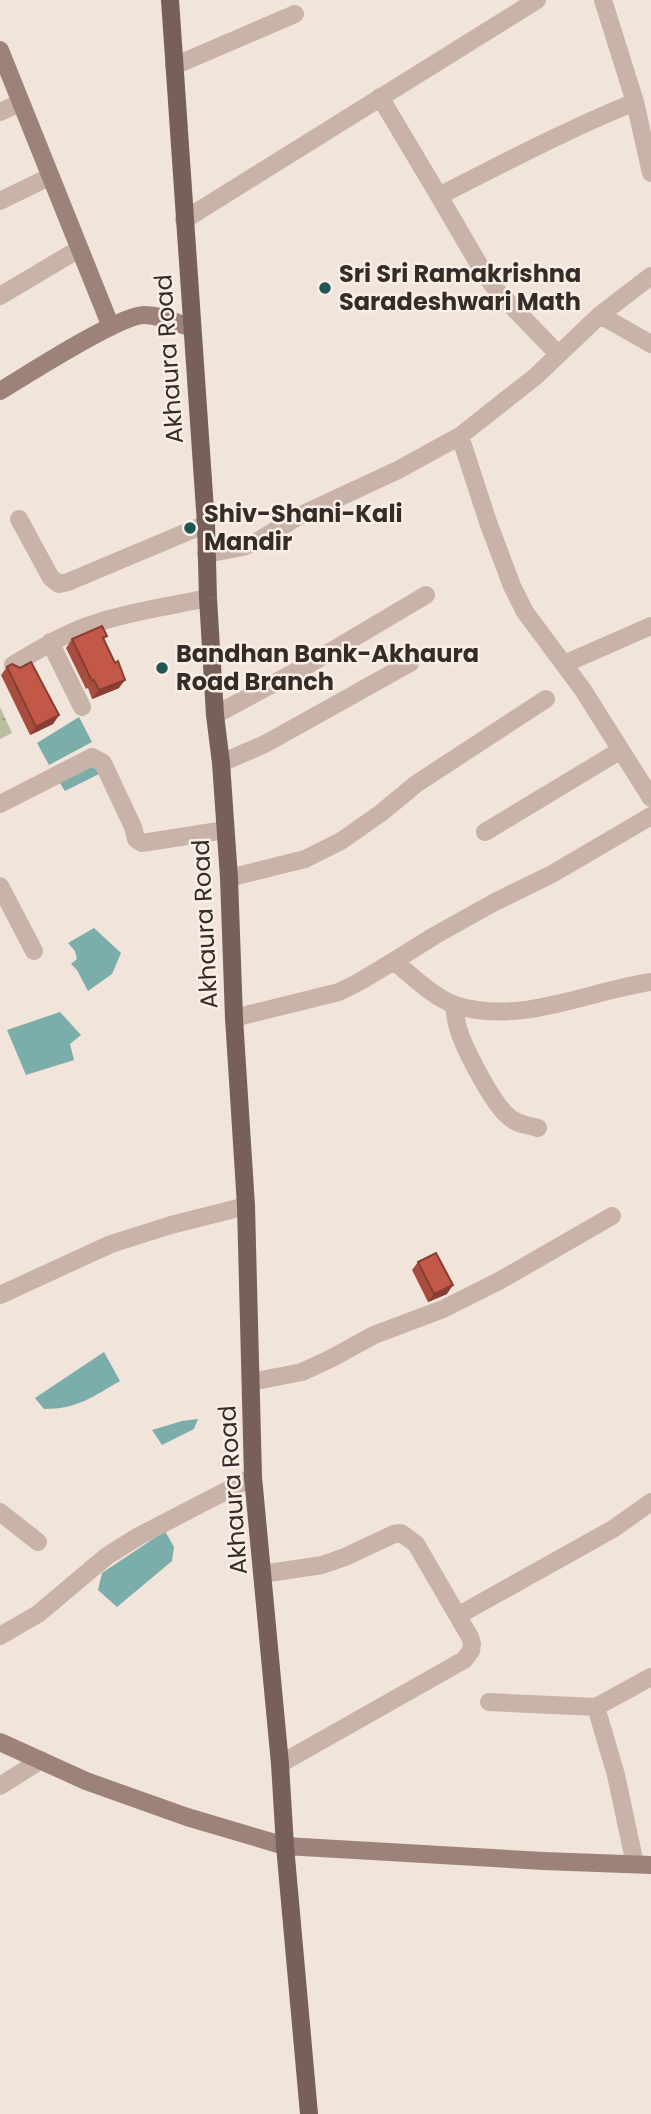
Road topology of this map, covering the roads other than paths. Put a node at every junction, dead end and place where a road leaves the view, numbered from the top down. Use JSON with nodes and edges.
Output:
{"nodes":[{"id":1,"x":537,"y":0,"type":"edge"},
{"id":2,"x":603,"y":0,"type":"edge"},
{"id":3,"x":172,"y":1,"type":"edge"},
{"id":4,"x":295,"y":14,"type":"dead end"},
{"id":5,"x":0,"y":50,"type":"edge"},
{"id":6,"x":174,"y":66,"type":"junction"},
{"id":7,"x":380,"y":97,"type":"junction"},
{"id":8,"x":635,"y":102,"type":"junction"},
{"id":9,"x":20,"y":103,"type":"junction"},
{"id":10,"x":0,"y":112,"type":"edge"},
{"id":11,"x":651,"y":173,"type":"edge"},
{"id":12,"x":49,"y":177,"type":"junction"},
{"id":13,"x":439,"y":196,"type":"junction"},
{"id":14,"x":0,"y":201,"type":"edge"},
{"id":15,"x":184,"y":220,"type":"junction"},
{"id":16,"x":79,"y":249,"type":"junction"},
{"id":17,"x":651,"y":276,"type":"edge"},
{"id":18,"x":0,"y":296,"type":"edge"},
{"id":19,"x":603,"y":316,"type":"junction"},
{"id":20,"x":110,"y":327,"type":"junction"},
{"id":21,"x":191,"y":328,"type":"junction"},
{"id":22,"x":651,"y":344,"type":"edge"},
{"id":23,"x":558,"y":354,"type":"junction"},
{"id":24,"x":0,"y":391,"type":"edge"},
{"id":25,"x":460,"y":436,"type":"junction"},
{"id":26,"x":19,"y":519,"type":"dead end"},
{"id":27,"x":206,"y":524,"type":"junction"},
{"id":28,"x":206,"y":554,"type":"junction"},
{"id":29,"x":426,"y":596,"type":"dead end"},
{"id":30,"x":208,"y":598,"type":"junction"},
{"id":31,"x":651,"y":626,"type":"edge"},
{"id":32,"x":50,"y":642,"type":"junction"},
{"id":33,"x":410,"y":663,"type":"dead end"},
{"id":34,"x":13,"y":664,"type":"edge"},
{"id":35,"x":564,"y":664,"type":"junction"},
{"id":36,"x":546,"y":699,"type":"dead end"},
{"id":37,"x":82,"y":707,"type":"dead end"},
{"id":38,"x":215,"y":715,"type":"junction"},
{"id":39,"x":621,"y":750,"type":"junction"},
{"id":40,"x":220,"y":763,"type":"junction"},
{"id":41,"x":651,"y":798,"type":"edge"},
{"id":42,"x":0,"y":804,"type":"edge"},
{"id":43,"x":651,"y":816,"type":"edge"},
{"id":44,"x":225,"y":830,"type":"junction"},
{"id":45,"x":485,"y":832,"type":"dead end"},
{"id":46,"x":229,"y":878,"type":"junction"},
{"id":47,"x":0,"y":886,"type":"edge"},
{"id":48,"x":34,"y":951,"type":"dead end"},
{"id":49,"x":394,"y":961,"type":"junction"},
{"id":50,"x":651,"y":982,"type":"edge"},
{"id":51,"x":454,"y":1005,"type":"junction"},
{"id":52,"x":234,"y":1018,"type":"junction"},
{"id":53,"x":538,"y":1128,"type":"dead end"},
{"id":54,"x":246,"y":1206,"type":"junction"},
{"id":55,"x":612,"y":1216,"type":"dead end"},
{"id":56,"x":0,"y":1295,"type":"edge"},
{"id":57,"x":251,"y":1382,"type":"junction"},
{"id":58,"x":253,"y":1477,"type":"junction"},
{"id":59,"x":651,"y":1502,"type":"edge"},
{"id":60,"x":0,"y":1512,"type":"edge"},
{"id":61,"x":38,"y":1542,"type":"dead end"},
{"id":62,"x":262,"y":1574,"type":"junction"},
{"id":63,"x":458,"y":1615,"type":"junction"},
{"id":64,"x":0,"y":1636,"type":"edge"},
{"id":65,"x":651,"y":1677,"type":"edge"},
{"id":66,"x":489,"y":1702,"type":"dead end"},
{"id":67,"x":596,"y":1707,"type":"junction"},
{"id":68,"x":0,"y":1742,"type":"edge"},
{"id":69,"x":41,"y":1760,"type":"junction"},
{"id":70,"x":280,"y":1764,"type":"junction"},
{"id":71,"x":0,"y":1786,"type":"edge"},
{"id":72,"x":285,"y":1846,"type":"junction"},
{"id":73,"x":643,"y":1864,"type":"edge"},
{"id":74,"x":309,"y":2114,"type":"edge"}],
"edges":[{"from":1,"to":7,"type":"street"},
{"from":2,"to":8,"type":"street"},
{"from":3,"to":6,"type":"main road","name":"Akhaura Road"},
{"from":4,"to":6,"type":"street"},
{"from":5,"to":9,"type":"street"},
{"from":6,"to":15,"type":"main road","name":"Akhaura Road"},
{"from":7,"to":13,"type":"street"},
{"from":7,"to":15,"type":"street"},
{"from":8,"to":11,"type":"street"},
{"from":8,"to":13,"type":"street"},
{"from":9,"to":10,"type":"street"},
{"from":9,"to":12,"type":"street"},
{"from":12,"to":14,"type":"street"},
{"from":12,"to":16,"type":"street"},
{"from":13,"to":23,"type":"street"},
{"from":15,"to":21,"type":"main road","name":"Akhaura Road"},
{"from":16,"to":18,"type":"street"},
{"from":16,"to":20,"type":"street"},
{"from":17,"to":19,"type":"street"},
{"from":19,"to":22,"type":"street"},
{"from":19,"to":23,"type":"street"},
{"from":20,"to":21,"type":"street"},
{"from":20,"to":24,"type":"street"},
{"from":21,"to":27,"type":"main road","name":"Akhaura Road"},
{"from":23,"to":25,"type":"street"},
{"from":25,"to":28,"type":"street"},
{"from":25,"to":35,"type":"street"},
{"from":26,"to":27,"type":"street"},
{"from":27,"to":28,"type":"main road","name":"Akhaura Road"},
{"from":28,"to":30,"type":"main road","name":"Akhaura Road"},
{"from":29,"to":38,"type":"street"},
{"from":30,"to":32,"type":"street"},
{"from":30,"to":38,"type":"main road","name":"Akhaura Road"},
{"from":31,"to":35,"type":"street"},
{"from":32,"to":34,"type":"street"},
{"from":32,"to":37,"type":"street"},
{"from":33,"to":40,"type":"street"},
{"from":35,"to":39,"type":"street"},
{"from":36,"to":46,"type":"street"},
{"from":38,"to":40,"type":"main road","name":"Akhaura Road"},
{"from":39,"to":41,"type":"street"},
{"from":39,"to":45,"type":"street"},
{"from":40,"to":44,"type":"main road","name":"Akhaura Road"},
{"from":42,"to":44,"type":"street"},
{"from":43,"to":49,"type":"street"},
{"from":44,"to":46,"type":"main road","name":"Akhaura Road"},
{"from":46,"to":52,"type":"main road","name":"Akhaura Road"},
{"from":47,"to":48,"type":"street"},
{"from":49,"to":51,"type":"street"},
{"from":49,"to":52,"type":"street"},
{"from":50,"to":51,"type":"street"},
{"from":51,"to":53,"type":"street"},
{"from":52,"to":54,"type":"main road","name":"Akhaura Road"},
{"from":54,"to":56,"type":"street"},
{"from":54,"to":57,"type":"main road","name":"Akhaura Road"},
{"from":55,"to":57,"type":"street"},
{"from":57,"to":58,"type":"main road","name":"Akhaura Road"},
{"from":58,"to":62,"type":"main road","name":"Akhaura Road"},
{"from":58,"to":64,"type":"street"},
{"from":59,"to":63,"type":"street"},
{"from":60,"to":61,"type":"street"},
{"from":62,"to":63,"type":"street"},
{"from":62,"to":70,"type":"main road","name":"Akhaura Road"},
{"from":63,"to":70,"type":"street"},
{"from":65,"to":67,"type":"street"},
{"from":66,"to":67,"type":"street"},
{"from":67,"to":73,"type":"street"},
{"from":68,"to":69,"type":"street"},
{"from":69,"to":71,"type":"street"},
{"from":69,"to":72,"type":"street"},
{"from":70,"to":72,"type":"main road","name":"Akhaura Road"},
{"from":72,"to":73,"type":"street"},
{"from":72,"to":74,"type":"main road","name":"Akhaura Road"}]}
